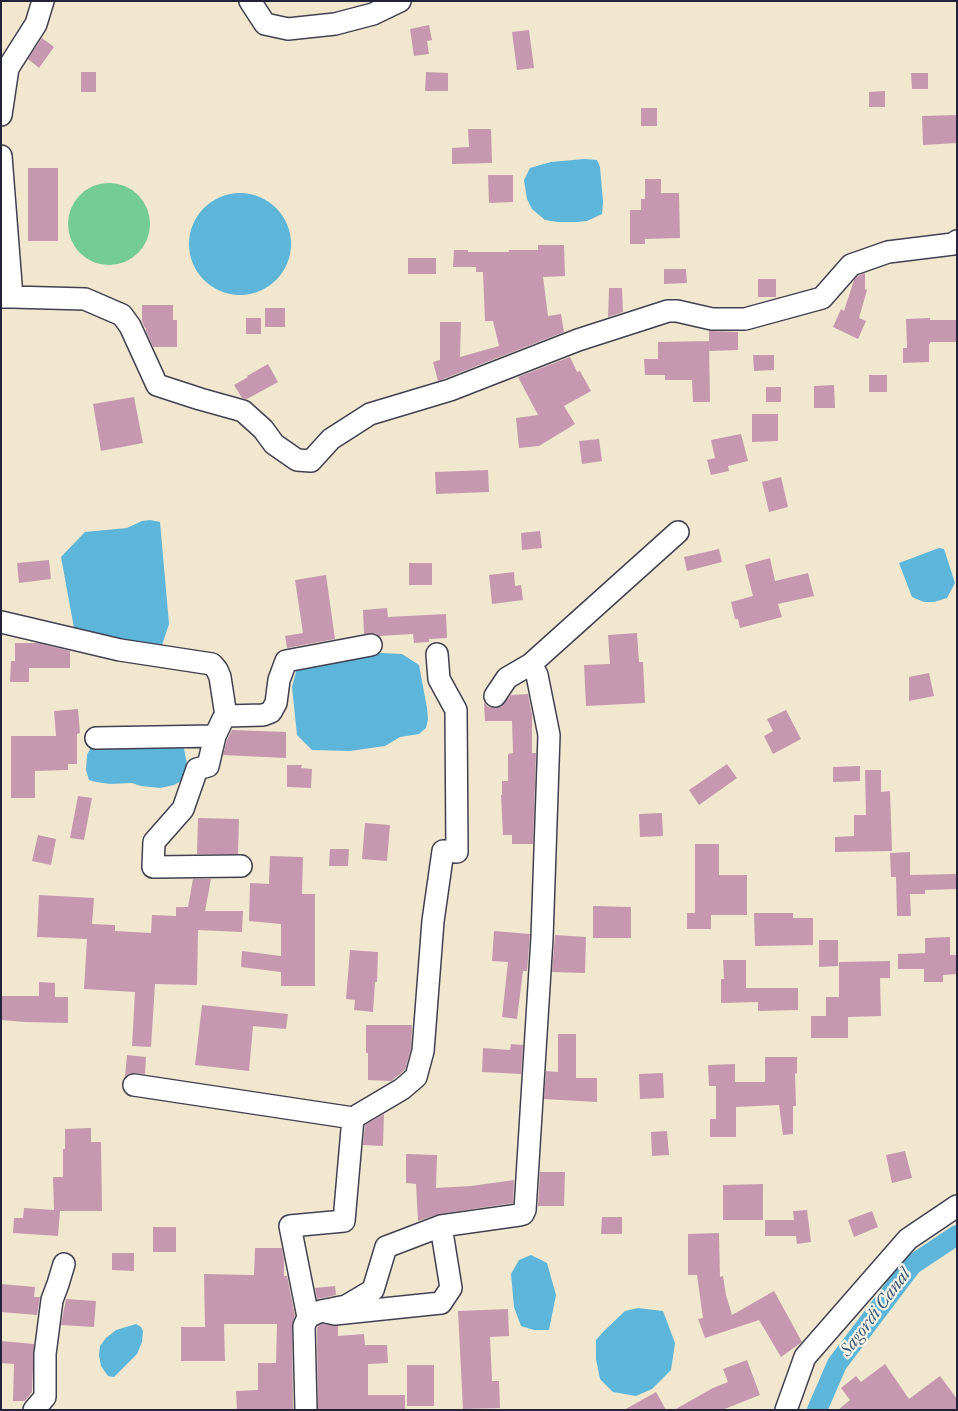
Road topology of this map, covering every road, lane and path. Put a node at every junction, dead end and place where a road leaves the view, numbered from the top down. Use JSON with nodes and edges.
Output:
{"nodes":[{"id":1,"x":43,"y":1,"type":"edge"},
{"id":2,"x":250,"y":1,"type":"edge"},
{"id":3,"x":400,"y":1,"type":"edge"},
{"id":4,"x":1,"y":115,"type":"edge"},
{"id":5,"x":1,"y":156,"type":"edge"},
{"id":6,"x":957,"y":242,"type":"edge"},
{"id":7,"x":7,"y":297,"type":"edge"},
{"id":8,"x":678,"y":532,"type":"dead end"},
{"id":9,"x":1,"y":622,"type":"edge"},
{"id":10,"x":371,"y":645,"type":"dead end"},
{"id":11,"x":437,"y":654,"type":"dead end"},
{"id":12,"x":531,"y":664,"type":"junction"},
{"id":13,"x":495,"y":696,"type":"dead end"},
{"id":14,"x":226,"y":716,"type":"junction"},
{"id":15,"x":216,"y":736,"type":"junction"},
{"id":16,"x":96,"y":738,"type":"dead end"},
{"id":17,"x":241,"y":866,"type":"dead end"},
{"id":18,"x":134,"y":1085,"type":"dead end"},
{"id":19,"x":353,"y":1118,"type":"junction"},
{"id":20,"x":957,"y":1206,"type":"edge"},
{"id":21,"x":442,"y":1226,"type":"junction"},
{"id":22,"x":64,"y":1264,"type":"dead end"},
{"id":23,"x":315,"y":1314,"type":"junction"},
{"id":24,"x":34,"y":1410,"type":"edge"},
{"id":25,"x":306,"y":1410,"type":"edge"},
{"id":26,"x":786,"y":1410,"type":"edge"}],
"edges":[{"from":1,"to":4,"type":"street"},
{"from":2,"to":3,"type":"street"},
{"from":5,"to":7,"type":"street"},
{"from":6,"to":7,"type":"street"},
{"from":8,"to":12,"type":"street"},
{"from":9,"to":14,"type":"street"},
{"from":10,"to":14,"type":"street"},
{"from":11,"to":19,"type":"street"},
{"from":12,"to":13,"type":"street"},
{"from":12,"to":21,"type":"street"},
{"from":14,"to":15,"type":"street"},
{"from":15,"to":16,"type":"street"},
{"from":15,"to":17,"type":"street"},
{"from":18,"to":19,"type":"street"},
{"from":19,"to":23,"type":"street"},
{"from":20,"to":26,"type":"street"},
{"from":21,"to":23,"type":"street"},
{"from":21,"to":23,"type":"street"},
{"from":22,"to":24,"type":"street"},
{"from":23,"to":25,"type":"street"}]}
